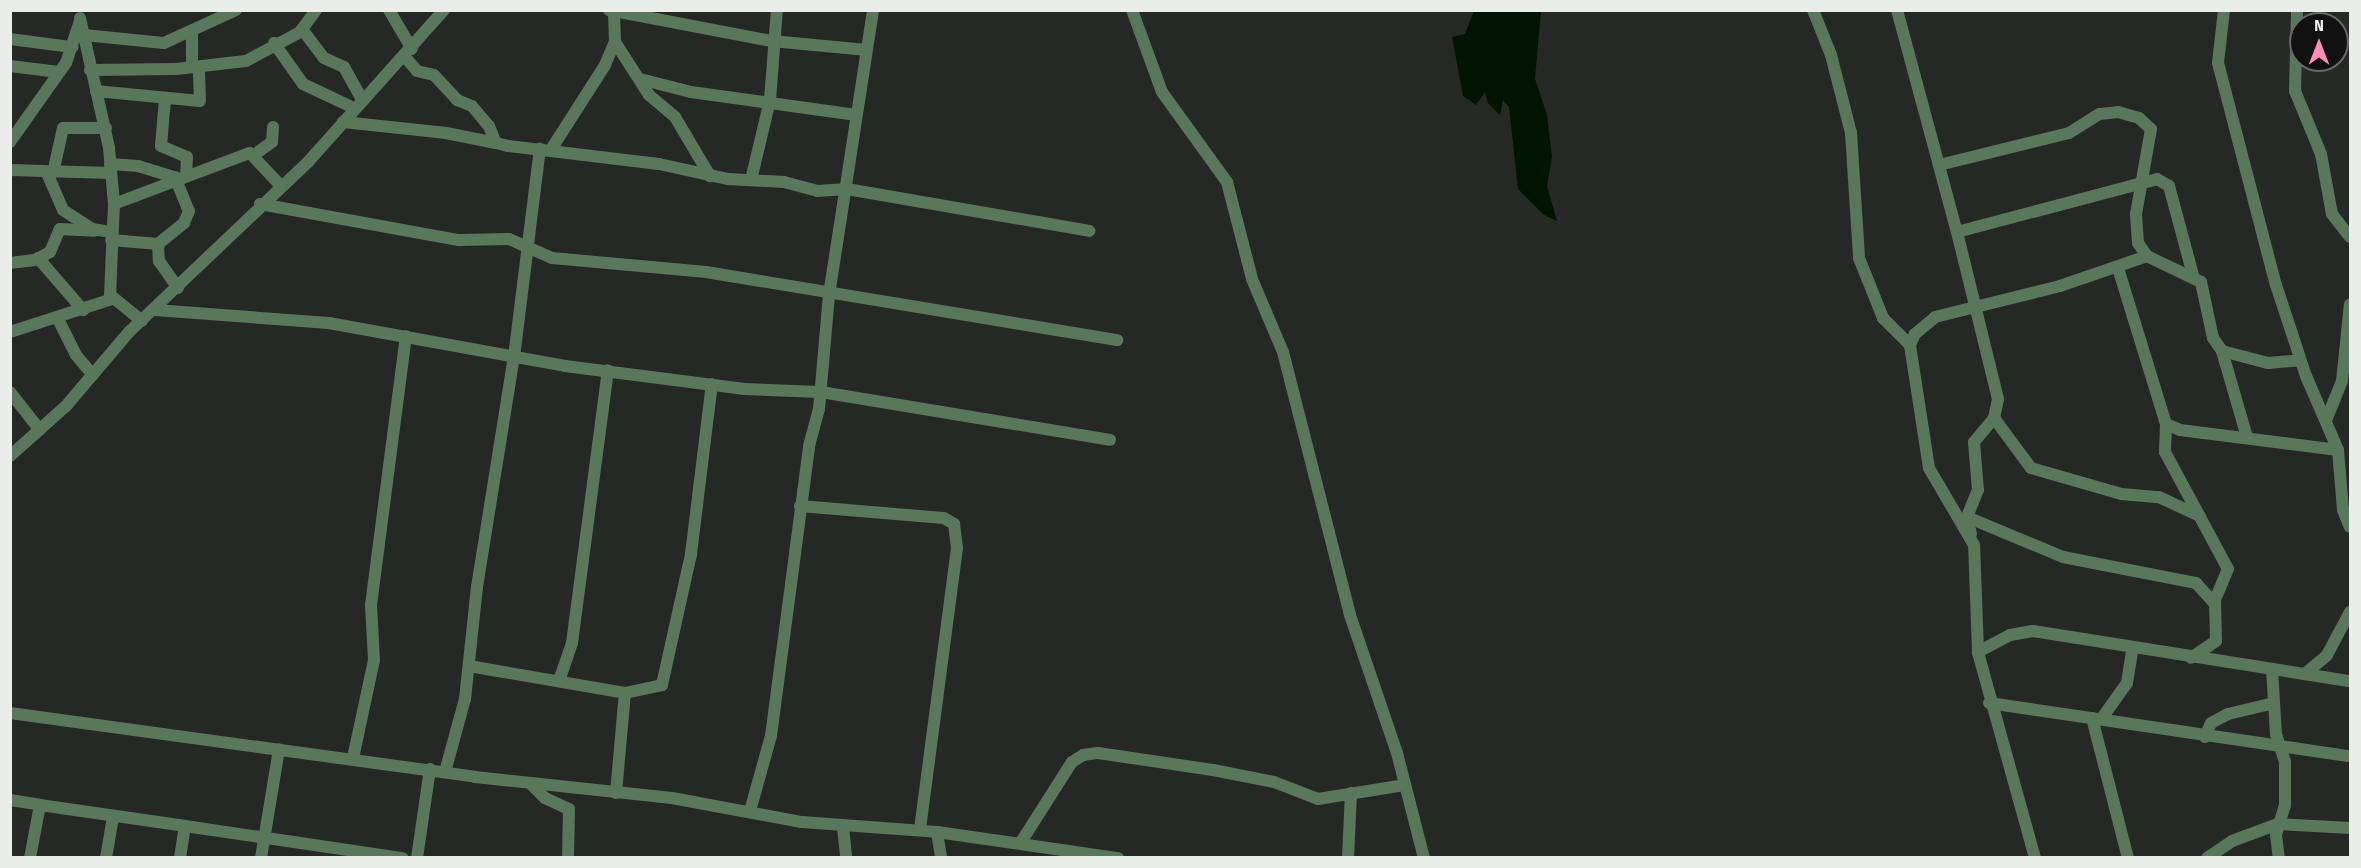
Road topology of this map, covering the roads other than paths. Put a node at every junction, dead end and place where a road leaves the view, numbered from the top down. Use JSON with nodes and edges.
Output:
{"nodes":[{"id":1,"x":389,"y":10,"type":"edge"},
{"id":2,"x":444,"y":10,"type":"edge"},
{"id":3,"x":777,"y":10,"type":"edge"},
{"id":4,"x":873,"y":10,"type":"edge"},
{"id":5,"x":1132,"y":10,"type":"edge"},
{"id":6,"x":1813,"y":10,"type":"edge"},
{"id":7,"x":1897,"y":10,"type":"edge"},
{"id":8,"x":2224,"y":10,"type":"edge"},
{"id":9,"x":2297,"y":10,"type":"edge"},
{"id":10,"x":234,"y":11,"type":"edge"},
{"id":11,"x":611,"y":11,"type":"edge"},
{"id":12,"x":80,"y":14,"type":"edge"},
{"id":13,"x":306,"y":17,"type":"edge"},
{"id":14,"x":192,"y":33,"type":"junction"},
{"id":15,"x":84,"y":35,"type":"junction"},
{"id":16,"x":10,"y":39,"type":"edge"},
{"id":17,"x":772,"y":41,"type":"junction"},
{"id":18,"x":615,"y":42,"type":"junction"},
{"id":19,"x":274,"y":43,"type":"junction"},
{"id":20,"x":72,"y":47,"type":"junction"},
{"id":21,"x":867,"y":50,"type":"junction"},
{"id":22,"x":408,"y":53,"type":"junction"},
{"id":23,"x":10,"y":66,"type":"edge"},
{"id":24,"x":196,"y":67,"type":"junction"},
{"id":25,"x":90,"y":70,"type":"junction"},
{"id":26,"x":59,"y":72,"type":"junction"},
{"id":27,"x":639,"y":79,"type":"junction"},
{"id":28,"x":96,"y":91,"type":"junction"},
{"id":29,"x":165,"y":99,"type":"junction"},
{"id":30,"x":770,"y":100,"type":"junction"},
{"id":31,"x":358,"y":104,"type":"junction"},
{"id":32,"x":856,"y":115,"type":"junction"},
{"id":33,"x":343,"y":122,"type":"junction"},
{"id":34,"x":273,"y":127,"type":"dead end"},
{"id":35,"x":106,"y":128,"type":"junction"},
{"id":36,"x":10,"y":142,"type":"edge"},
{"id":37,"x":496,"y":143,"type":"junction"},
{"id":38,"x":546,"y":149,"type":"junction"},
{"id":39,"x":254,"y":155,"type":"junction"},
{"id":40,"x":1939,"y":165,"type":"junction"},
{"id":41,"x":111,"y":169,"type":"junction"},
{"id":42,"x":10,"y":170,"type":"edge"},
{"id":43,"x":50,"y":173,"type":"junction"},
{"id":44,"x":710,"y":176,"type":"junction"},
{"id":45,"x":181,"y":177,"type":"junction"},
{"id":46,"x":751,"y":180,"type":"junction"},
{"id":47,"x":2139,"y":184,"type":"junction"},
{"id":48,"x":281,"y":186,"type":"junction"},
{"id":49,"x":847,"y":189,"type":"junction"},
{"id":50,"x":114,"y":204,"type":"junction"},
{"id":51,"x":260,"y":204,"type":"junction"},
{"id":52,"x":94,"y":231,"type":"junction"},
{"id":53,"x":1089,"y":231,"type":"dead end"},
{"id":54,"x":1957,"y":232,"type":"junction"},
{"id":55,"x":2350,"y":235,"type":"edge"},
{"id":56,"x":112,"y":236,"type":"junction"},
{"id":57,"x":158,"y":244,"type":"junction"},
{"id":58,"x":527,"y":246,"type":"junction"},
{"id":59,"x":2147,"y":256,"type":"junction"},
{"id":60,"x":38,"y":258,"type":"junction"},
{"id":61,"x":10,"y":263,"type":"edge"},
{"id":62,"x":2118,"y":268,"type":"junction"},
{"id":63,"x":2193,"y":275,"type":"junction"},
{"id":64,"x":178,"y":288,"type":"junction"},
{"id":65,"x":829,"y":296,"type":"junction"},
{"id":66,"x":112,"y":299,"type":"junction"},
{"id":67,"x":2350,"y":304,"type":"edge"},
{"id":68,"x":1977,"y":306,"type":"junction"},
{"id":69,"x":83,"y":310,"type":"junction"},
{"id":70,"x":155,"y":310,"type":"junction"},
{"id":71,"x":58,"y":319,"type":"junction"},
{"id":72,"x":142,"y":321,"type":"junction"},
{"id":73,"x":10,"y":332,"type":"edge"},
{"id":74,"x":406,"y":336,"type":"junction"},
{"id":75,"x":1117,"y":340,"type":"dead end"},
{"id":76,"x":1910,"y":345,"type":"junction"},
{"id":77,"x":2222,"y":351,"type":"junction"},
{"id":78,"x":514,"y":357,"type":"junction"},
{"id":79,"x":2300,"y":360,"type":"junction"},
{"id":80,"x":608,"y":370,"type":"junction"},
{"id":81,"x":93,"y":375,"type":"junction"},
{"id":82,"x":712,"y":384,"type":"junction"},
{"id":83,"x":10,"y":392,"type":"edge"},
{"id":84,"x":821,"y":392,"type":"junction"},
{"id":85,"x":1994,"y":418,"type":"junction"},
{"id":86,"x":2327,"y":418,"type":"junction"},
{"id":87,"x":2166,"y":424,"type":"junction"},
{"id":88,"x":40,"y":430,"type":"junction"},
{"id":89,"x":2247,"y":437,"type":"junction"},
{"id":90,"x":1110,"y":440,"type":"dead end"},
{"id":91,"x":2337,"y":450,"type":"junction"},
{"id":92,"x":10,"y":456,"type":"edge"},
{"id":93,"x":800,"y":506,"type":"junction"},
{"id":94,"x":2200,"y":516,"type":"junction"},
{"id":95,"x":1967,"y":517,"type":"junction"},
{"id":96,"x":2350,"y":527,"type":"edge"},
{"id":97,"x":1974,"y":545,"type":"junction"},
{"id":98,"x":2214,"y":603,"type":"junction"},
{"id":99,"x":2350,"y":612,"type":"edge"},
{"id":100,"x":2133,"y":647,"type":"junction"},
{"id":101,"x":1978,"y":652,"type":"junction"},
{"id":102,"x":2191,"y":658,"type":"junction"},
{"id":103,"x":469,"y":666,"type":"junction"},
{"id":104,"x":2272,"y":669,"type":"junction"},
{"id":105,"x":2307,"y":672,"type":"junction"},
{"id":106,"x":559,"y":681,"type":"junction"},
{"id":107,"x":2350,"y":681,"type":"edge"},
{"id":108,"x":625,"y":693,"type":"junction"},
{"id":109,"x":1989,"y":703,"type":"junction"},
{"id":110,"x":2274,"y":703,"type":"junction"},
{"id":111,"x":10,"y":713,"type":"edge"},
{"id":112,"x":2097,"y":718,"type":"junction"},
{"id":113,"x":2205,"y":736,"type":"junction"},
{"id":114,"x":2280,"y":746,"type":"junction"},
{"id":115,"x":279,"y":749,"type":"junction"},
{"id":116,"x":2350,"y":756,"type":"edge"},
{"id":117,"x":353,"y":758,"type":"junction"},
{"id":118,"x":430,"y":769,"type":"junction"},
{"id":119,"x":445,"y":772,"type":"junction"},
{"id":120,"x":531,"y":784,"type":"junction"},
{"id":121,"x":1404,"y":785,"type":"junction"},
{"id":122,"x":616,"y":793,"type":"junction"},
{"id":123,"x":1351,"y":794,"type":"junction"},
{"id":124,"x":10,"y":800,"type":"edge"},
{"id":125,"x":40,"y":805,"type":"junction"},
{"id":126,"x":750,"y":811,"type":"junction"},
{"id":127,"x":113,"y":817,"type":"junction"},
{"id":128,"x":2278,"y":824,"type":"junction"},
{"id":129,"x":185,"y":826,"type":"junction"},
{"id":130,"x":843,"y":827,"type":"junction"},
{"id":131,"x":2350,"y":828,"type":"edge"},
{"id":132,"x":920,"y":830,"type":"junction"},
{"id":133,"x":937,"y":832,"type":"junction"},
{"id":134,"x":263,"y":838,"type":"junction"},
{"id":135,"x":1021,"y":842,"type":"junction"},
{"id":136,"x":341,"y":854,"type":"edge"},
{"id":137,"x":1112,"y":857,"type":"edge"},
{"id":138,"x":30,"y":858,"type":"edge"},
{"id":139,"x":106,"y":858,"type":"edge"},
{"id":140,"x":180,"y":858,"type":"edge"},
{"id":141,"x":261,"y":858,"type":"edge"},
{"id":142,"x":403,"y":858,"type":"edge"},
{"id":143,"x":417,"y":858,"type":"edge"},
{"id":144,"x":568,"y":858,"type":"edge"},
{"id":145,"x":846,"y":858,"type":"edge"},
{"id":146,"x":940,"y":858,"type":"edge"},
{"id":147,"x":1348,"y":858,"type":"edge"},
{"id":148,"x":1424,"y":858,"type":"edge"},
{"id":149,"x":2035,"y":858,"type":"edge"},
{"id":150,"x":2128,"y":858,"type":"edge"},
{"id":151,"x":2207,"y":858,"type":"edge"},
{"id":152,"x":2279,"y":858,"type":"edge"}],
"edges":[{"from":1,"to":22,"type":"street"},
{"from":2,"to":22,"type":"street"},
{"from":3,"to":17,"type":"street"},
{"from":4,"to":21,"type":"street"},
{"from":5,"to":121,"type":"street"},
{"from":6,"to":76,"type":"street"},
{"from":7,"to":40,"type":"street"},
{"from":8,"to":79,"type":"street"},
{"from":9,"to":55,"type":"street"},
{"from":10,"to":14,"type":"street"},
{"from":11,"to":17,"type":"street"},
{"from":11,"to":18,"type":"street"},
{"from":12,"to":15,"type":"street"},
{"from":12,"to":20,"type":"street"},
{"from":13,"to":19,"type":"street"},
{"from":13,"to":31,"type":"street"},
{"from":14,"to":15,"type":"street"},
{"from":14,"to":24,"type":"street"},
{"from":15,"to":25,"type":"street"},
{"from":16,"to":20,"type":"street"},
{"from":17,"to":21,"type":"street"},
{"from":17,"to":30,"type":"street"},
{"from":18,"to":27,"type":"street"},
{"from":18,"to":38,"type":"street"},
{"from":19,"to":24,"type":"street"},
{"from":19,"to":31,"type":"street"},
{"from":20,"to":26,"type":"street"},
{"from":21,"to":32,"type":"street"},
{"from":22,"to":31,"type":"street"},
{"from":22,"to":37,"type":"street"},
{"from":23,"to":26,"type":"street"},
{"from":24,"to":25,"type":"street"},
{"from":24,"to":29,"type":"street"},
{"from":25,"to":28,"type":"street"},
{"from":26,"to":36,"type":"street"},
{"from":27,"to":30,"type":"street"},
{"from":27,"to":44,"type":"street"},
{"from":28,"to":29,"type":"street"},
{"from":28,"to":35,"type":"street"},
{"from":29,"to":45,"type":"street"},
{"from":30,"to":32,"type":"street"},
{"from":30,"to":46,"type":"street"},
{"from":31,"to":33,"type":"street"},
{"from":32,"to":49,"type":"street"},
{"from":33,"to":37,"type":"street"},
{"from":33,"to":48,"type":"street"},
{"from":34,"to":39,"type":"street"},
{"from":35,"to":41,"type":"street"},
{"from":35,"to":43,"type":"street"},
{"from":37,"to":38,"type":"street"},
{"from":38,"to":44,"type":"street"},
{"from":38,"to":58,"type":"street"},
{"from":39,"to":45,"type":"street"},
{"from":39,"to":48,"type":"street"},
{"from":40,"to":47,"type":"street"},
{"from":40,"to":54,"type":"street"},
{"from":41,"to":43,"type":"street"},
{"from":41,"to":45,"type":"street"},
{"from":41,"to":50,"type":"street"},
{"from":42,"to":43,"type":"street"},
{"from":43,"to":52,"type":"street"},
{"from":44,"to":46,"type":"street"},
{"from":45,"to":50,"type":"street"},
{"from":45,"to":57,"type":"street"},
{"from":46,"to":49,"type":"street"},
{"from":47,"to":54,"type":"street"},
{"from":47,"to":59,"type":"street"},
{"from":47,"to":63,"type":"street"},
{"from":48,"to":51,"type":"street"},
{"from":49,"to":53,"type":"street"},
{"from":49,"to":65,"type":"street"},
{"from":50,"to":56,"type":"street"},
{"from":51,"to":58,"type":"street"},
{"from":51,"to":64,"type":"street"},
{"from":52,"to":56,"type":"street"},
{"from":52,"to":60,"type":"street"},
{"from":54,"to":68,"type":"street"},
{"from":56,"to":57,"type":"street"},
{"from":56,"to":66,"type":"street"},
{"from":57,"to":64,"type":"street"},
{"from":58,"to":65,"type":"street"},
{"from":58,"to":78,"type":"street"},
{"from":59,"to":62,"type":"street"},
{"from":59,"to":63,"type":"street"},
{"from":60,"to":61,"type":"street"},
{"from":60,"to":69,"type":"street"},
{"from":62,"to":68,"type":"street"},
{"from":62,"to":87,"type":"street"},
{"from":63,"to":77,"type":"street"},
{"from":64,"to":70,"type":"street"},
{"from":65,"to":75,"type":"street"},
{"from":65,"to":84,"type":"street"},
{"from":66,"to":69,"type":"street"},
{"from":66,"to":72,"type":"street"},
{"from":67,"to":86,"type":"street"},
{"from":68,"to":76,"type":"street"},
{"from":68,"to":85,"type":"street"},
{"from":69,"to":71,"type":"street"},
{"from":70,"to":72,"type":"street"},
{"from":70,"to":74,"type":"street"},
{"from":71,"to":73,"type":"street"},
{"from":71,"to":81,"type":"street"},
{"from":72,"to":81,"type":"street"},
{"from":74,"to":78,"type":"street"},
{"from":74,"to":117,"type":"street"},
{"from":76,"to":97,"type":"street"},
{"from":77,"to":79,"type":"street"},
{"from":77,"to":89,"type":"street"},
{"from":78,"to":80,"type":"street"},
{"from":78,"to":103,"type":"street"},
{"from":79,"to":86,"type":"street"},
{"from":80,"to":82,"type":"street"},
{"from":80,"to":106,"type":"street"},
{"from":81,"to":88,"type":"street"},
{"from":82,"to":84,"type":"street"},
{"from":82,"to":108,"type":"street"},
{"from":83,"to":88,"type":"street"},
{"from":84,"to":90,"type":"street"},
{"from":84,"to":93,"type":"street"},
{"from":85,"to":94,"type":"street"},
{"from":85,"to":95,"type":"street"},
{"from":86,"to":91,"type":"street"},
{"from":87,"to":89,"type":"street"},
{"from":87,"to":94,"type":"street"},
{"from":88,"to":92,"type":"street"},
{"from":89,"to":91,"type":"street"},
{"from":91,"to":96,"type":"street"},
{"from":93,"to":126,"type":"street"},
{"from":93,"to":132,"type":"street"},
{"from":94,"to":98,"type":"street"},
{"from":95,"to":97,"type":"street"},
{"from":95,"to":98,"type":"street"},
{"from":97,"to":101,"type":"street"},
{"from":98,"to":102,"type":"street"},
{"from":99,"to":105,"type":"street"},
{"from":100,"to":101,"type":"street"},
{"from":100,"to":102,"type":"street"},
{"from":100,"to":112,"type":"street"},
{"from":101,"to":109,"type":"street"},
{"from":102,"to":104,"type":"street"},
{"from":103,"to":106,"type":"street"},
{"from":103,"to":119,"type":"street"},
{"from":104,"to":105,"type":"street"},
{"from":104,"to":110,"type":"street"},
{"from":105,"to":107,"type":"street"},
{"from":106,"to":108,"type":"street"},
{"from":108,"to":122,"type":"street"},
{"from":109,"to":112,"type":"street"},
{"from":109,"to":149,"type":"street"},
{"from":110,"to":113,"type":"street"},
{"from":110,"to":114,"type":"street"},
{"from":111,"to":115,"type":"street"},
{"from":112,"to":113,"type":"street"},
{"from":112,"to":150,"type":"street"},
{"from":113,"to":114,"type":"street"},
{"from":114,"to":116,"type":"street"},
{"from":114,"to":128,"type":"street"},
{"from":115,"to":117,"type":"street"},
{"from":115,"to":134,"type":"street"},
{"from":117,"to":118,"type":"street"},
{"from":118,"to":119,"type":"street"},
{"from":118,"to":143,"type":"street"},
{"from":119,"to":120,"type":"street"},
{"from":120,"to":122,"type":"street"},
{"from":120,"to":144,"type":"street"},
{"from":121,"to":123,"type":"street"},
{"from":121,"to":148,"type":"street"},
{"from":122,"to":126,"type":"street"},
{"from":123,"to":135,"type":"street"},
{"from":123,"to":147,"type":"street"},
{"from":124,"to":125,"type":"street"},
{"from":125,"to":127,"type":"street"},
{"from":125,"to":138,"type":"street"},
{"from":126,"to":130,"type":"street"},
{"from":127,"to":129,"type":"street"},
{"from":127,"to":139,"type":"street"},
{"from":128,"to":131,"type":"street"},
{"from":128,"to":151,"type":"street"},
{"from":128,"to":152,"type":"street"},
{"from":129,"to":134,"type":"street"},
{"from":129,"to":140,"type":"street"},
{"from":130,"to":132,"type":"street"},
{"from":130,"to":145,"type":"street"},
{"from":132,"to":133,"type":"street"},
{"from":133,"to":135,"type":"street"},
{"from":133,"to":146,"type":"street"},
{"from":134,"to":136,"type":"street"},
{"from":134,"to":141,"type":"street"},
{"from":135,"to":137,"type":"street"},
{"from":136,"to":142,"type":"street"}]}
